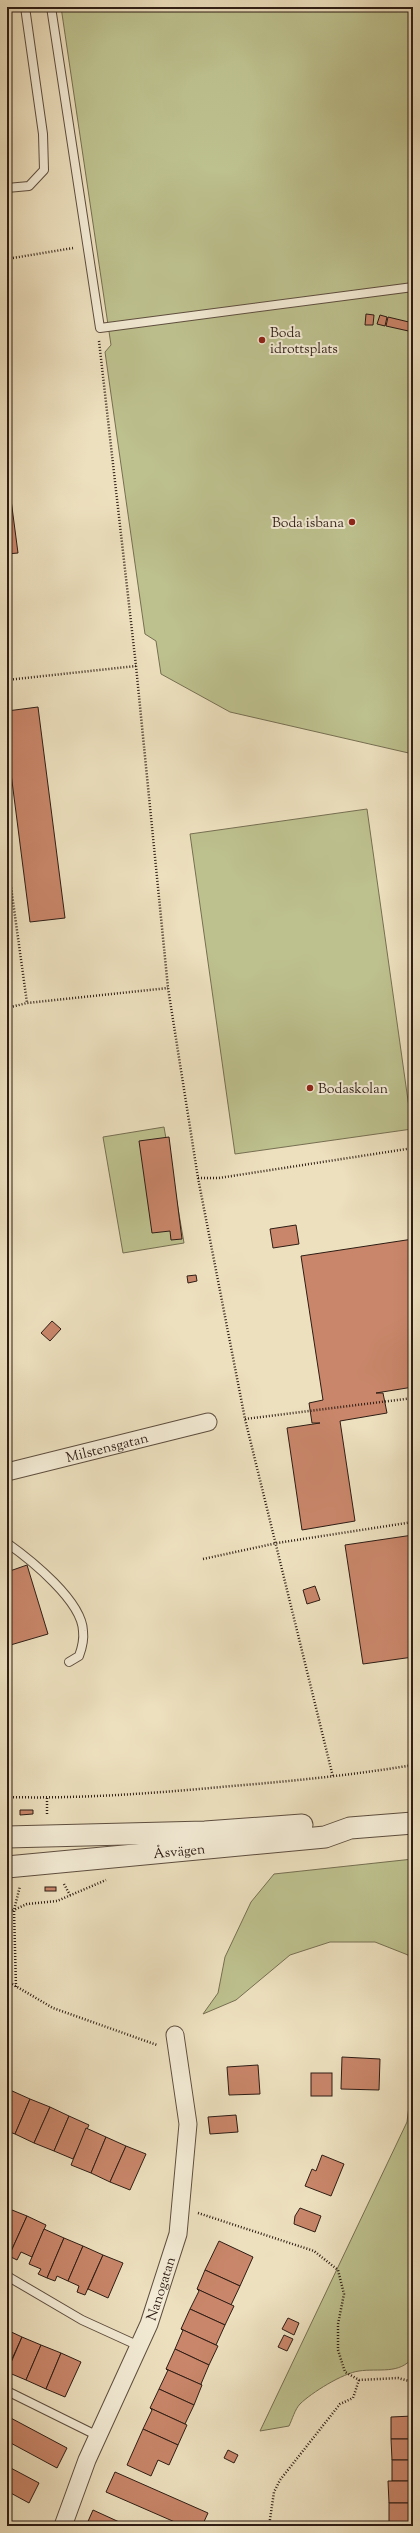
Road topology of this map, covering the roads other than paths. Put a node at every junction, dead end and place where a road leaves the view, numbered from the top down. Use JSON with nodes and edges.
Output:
{"nodes":[{"id":1,"x":25,"y":7,"type":"edge"},
{"id":2,"x":51,"y":7,"type":"edge"},
{"id":3,"x":7,"y":188,"type":"edge"},
{"id":4,"x":413,"y":287,"type":"edge"},
{"id":5,"x":208,"y":1422,"type":"dead end"},
{"id":6,"x":7,"y":1472,"type":"edge"},
{"id":7,"x":7,"y":1543,"type":"edge"},
{"id":8,"x":69,"y":1662,"type":"dead end"},
{"id":9,"x":413,"y":1823,"type":"edge"},
{"id":10,"x":350,"y":1828,"type":"junction"},
{"id":11,"x":7,"y":1837,"type":"edge"},
{"id":12,"x":7,"y":1867,"type":"edge"},
{"id":13,"x":175,"y":2035,"type":"dead end"},
{"id":14,"x":7,"y":2276,"type":"edge"},
{"id":15,"x":139,"y":2346,"type":"junction"},
{"id":16,"x":7,"y":2391,"type":"edge"},
{"id":17,"x":98,"y":2436,"type":"junction"},
{"id":18,"x":63,"y":2526,"type":"edge"}],
"edges":[{"from":1,"to":3,"type":"lane"},
{"from":2,"to":4,"type":"lane"},
{"from":5,"to":6,"type":"street","name":"Milstensgatan"},
{"from":7,"to":8,"type":"lane"},
{"from":9,"to":10,"type":"street","name":"Åsvägen"},
{"from":10,"to":11,"type":"street","name":"Åsvägen"},
{"from":10,"to":12,"type":"street","name":"Åsvägen"},
{"from":13,"to":15,"type":"street","name":"Nanogatan"},
{"from":14,"to":15,"type":"lane"},
{"from":15,"to":17,"type":"street","name":"Nanogatan"},
{"from":16,"to":17,"type":"lane"},
{"from":17,"to":18,"type":"street","name":"Nanogatan"}]}
